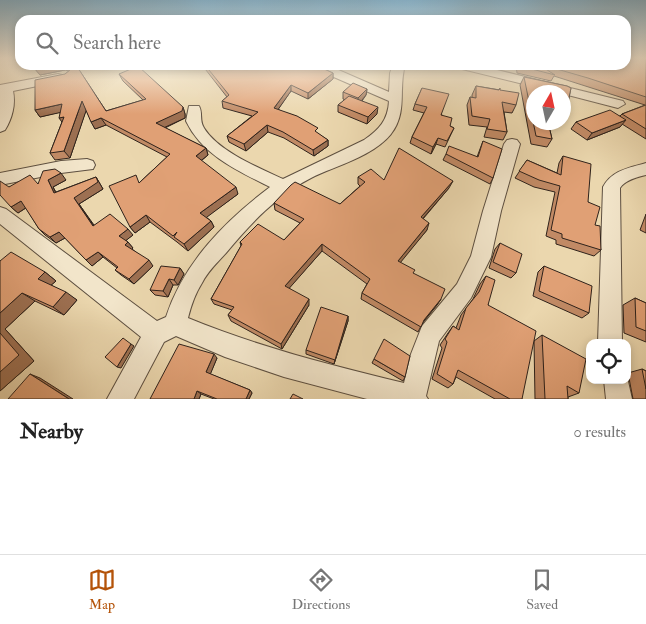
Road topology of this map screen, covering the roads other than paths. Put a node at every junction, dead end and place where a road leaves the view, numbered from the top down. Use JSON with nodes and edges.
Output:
{"nodes":[{"id":1,"x":62,"y":77,"type":"edge"},
{"id":2,"x":344,"y":77,"type":"edge"},
{"id":3,"x":397,"y":77,"type":"edge"},
{"id":4,"x":508,"y":77,"type":"edge"},
{"id":5,"x":1,"y":89,"type":"edge"},
{"id":6,"x":397,"y":100,"type":"junction"},
{"id":7,"x":618,"y":104,"type":"dead end"},
{"id":8,"x":194,"y":109,"type":"dead end"},
{"id":9,"x":0,"y":127,"type":"edge"},
{"id":10,"x":512,"y":144,"type":"dead end"},
{"id":11,"x":88,"y":165,"type":"dead end"},
{"id":12,"x":637,"y":172,"type":"edge"},
{"id":13,"x":0,"y":179,"type":"edge"},
{"id":14,"x":646,"y":183,"type":"edge"},
{"id":15,"x":283,"y":186,"type":"junction"},
{"id":16,"x":0,"y":214,"type":"edge"},
{"id":17,"x":165,"y":329,"type":"junction"},
{"id":18,"x":610,"y":339,"type":"edge"},
{"id":19,"x":617,"y":384,"type":"edge"},
{"id":20,"x":120,"y":399,"type":"edge"},
{"id":21,"x":414,"y":399,"type":"edge"},
{"id":22,"x":619,"y":399,"type":"edge"}],
"edges":[{"from":1,"to":5,"type":"street"},
{"from":2,"to":6,"type":"street"},
{"from":3,"to":6,"type":"street"},
{"from":4,"to":7,"type":"street"},
{"from":5,"to":9,"type":"street"},
{"from":6,"to":15,"type":"street"},
{"from":8,"to":15,"type":"street"},
{"from":10,"to":21,"type":"street"},
{"from":11,"to":13,"type":"street"},
{"from":12,"to":14,"type":"street"},
{"from":12,"to":18,"type":"street"},
{"from":15,"to":17,"type":"street"},
{"from":16,"to":17,"type":"street"},
{"from":17,"to":20,"type":"street"},
{"from":17,"to":21,"type":"street"},
{"from":19,"to":22,"type":"street"}]}
